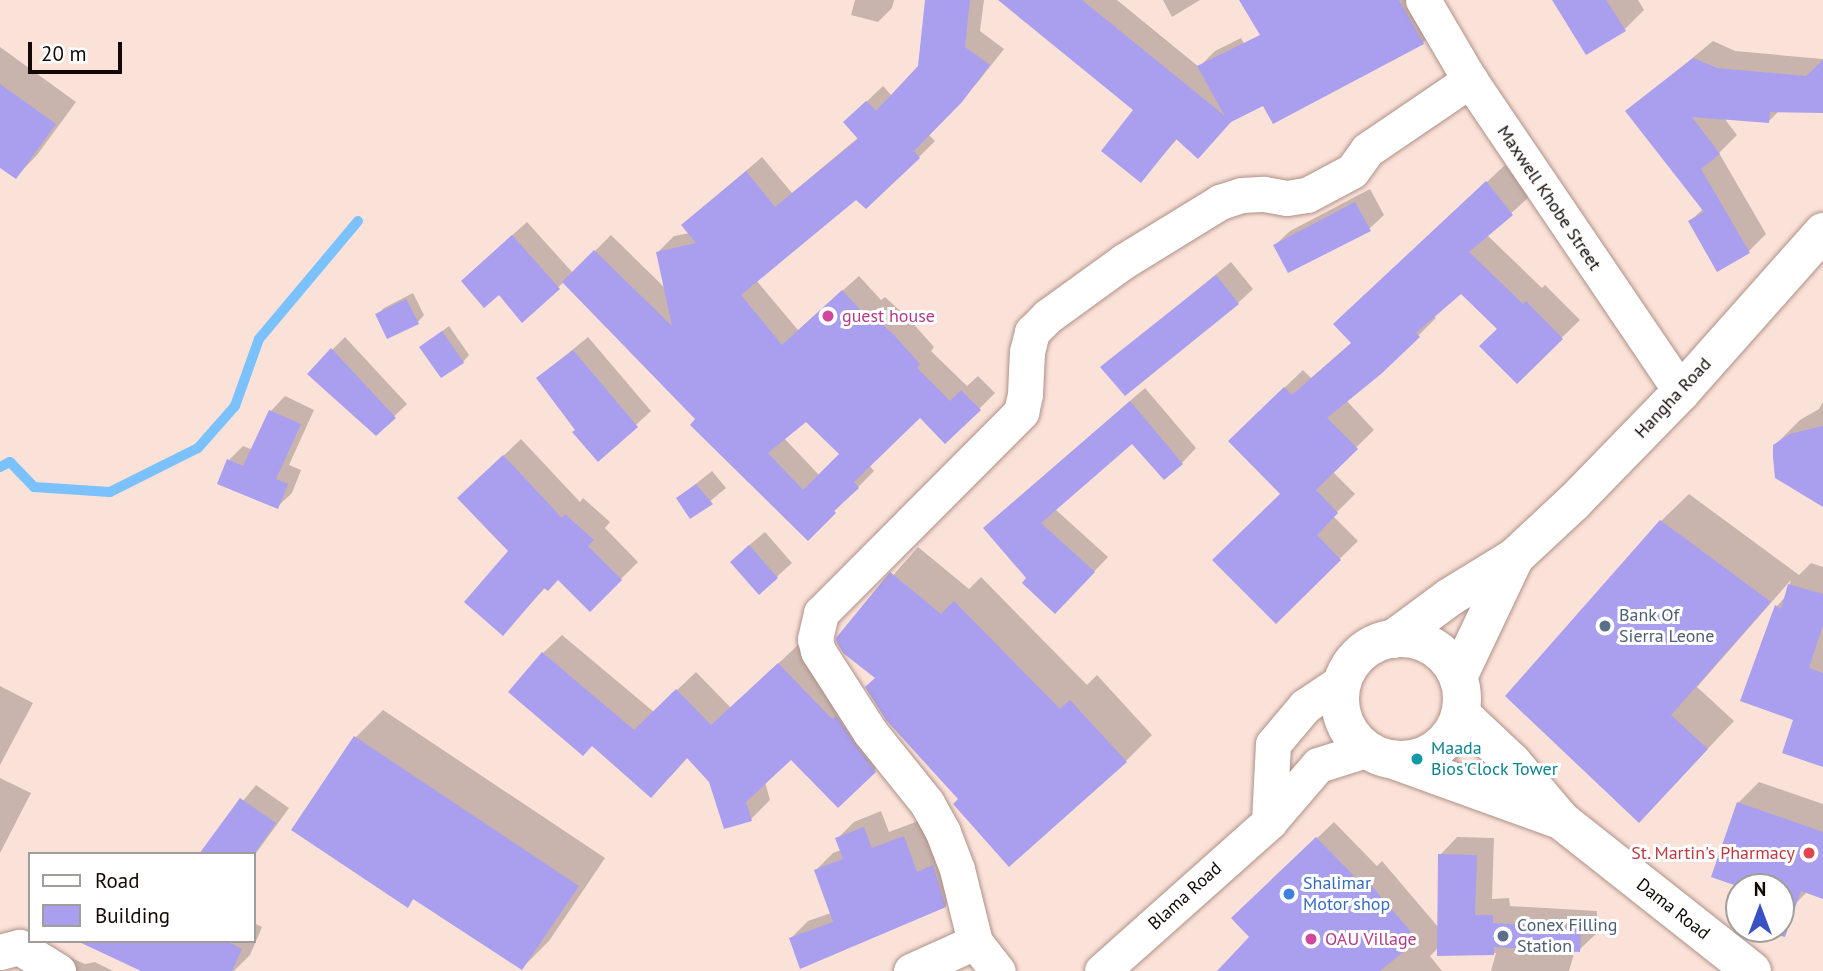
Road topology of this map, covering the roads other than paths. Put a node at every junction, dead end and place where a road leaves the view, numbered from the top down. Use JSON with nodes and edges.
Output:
{"nodes":[{"id":1,"x":1423,"y":0,"type":"edge"},
{"id":2,"x":1469,"y":80,"type":"junction"},
{"id":3,"x":1823,"y":232,"type":"edge"},
{"id":4,"x":1681,"y":392,"type":"junction"},
{"id":5,"x":1515,"y":557,"type":"junction"},
{"id":6,"x":1393,"y":639,"type":"junction"},
{"id":7,"x":1342,"y":682,"type":"junction"},
{"id":8,"x":1459,"y":695,"type":"junction"},
{"id":9,"x":1380,"y":755,"type":"junction"},
{"id":10,"x":1562,"y":821,"type":"junction"},
{"id":11,"x":1269,"y":822,"type":"junction"},
{"id":12,"x":975,"y":942,"type":"junction"},
{"id":13,"x":0,"y":952,"type":"edge"},
{"id":14,"x":58,"y":971,"type":"edge"},
{"id":15,"x":911,"y":971,"type":"edge"},
{"id":16,"x":998,"y":971,"type":"edge"},
{"id":17,"x":1102,"y":971,"type":"edge"},
{"id":18,"x":1752,"y":971,"type":"edge"}],
"edges":[{"from":1,"to":2,"type":"street","name":"Maxwell Khobe Street"},
{"from":2,"to":4,"type":"street","name":"Maxwell Khobe Street"},
{"from":2,"to":12,"type":"street"},
{"from":3,"to":4,"type":"highway","name":"Hangha Road"},
{"from":4,"to":5,"type":"highway","name":"Hangha Road"},
{"from":5,"to":6,"type":"highway","name":"Hangha Road"},
{"from":5,"to":8,"type":"highway","name":"Hangha Road"},
{"from":6,"to":7,"type":"highway"},
{"from":6,"to":8,"type":"highway"},
{"from":7,"to":9,"type":"highway"},
{"from":7,"to":11,"type":"street"},
{"from":8,"to":9,"type":"highway"},
{"from":8,"to":10,"type":"highway"},
{"from":9,"to":10,"type":"highway"},
{"from":9,"to":11,"type":"street","name":"Blama Road"},
{"from":10,"to":18,"type":"highway","name":"Dama Road"},
{"from":11,"to":17,"type":"street","name":"Blama Road"},
{"from":12,"to":15,"type":"street"},
{"from":12,"to":16,"type":"street"},
{"from":13,"to":14,"type":"street"}]}
